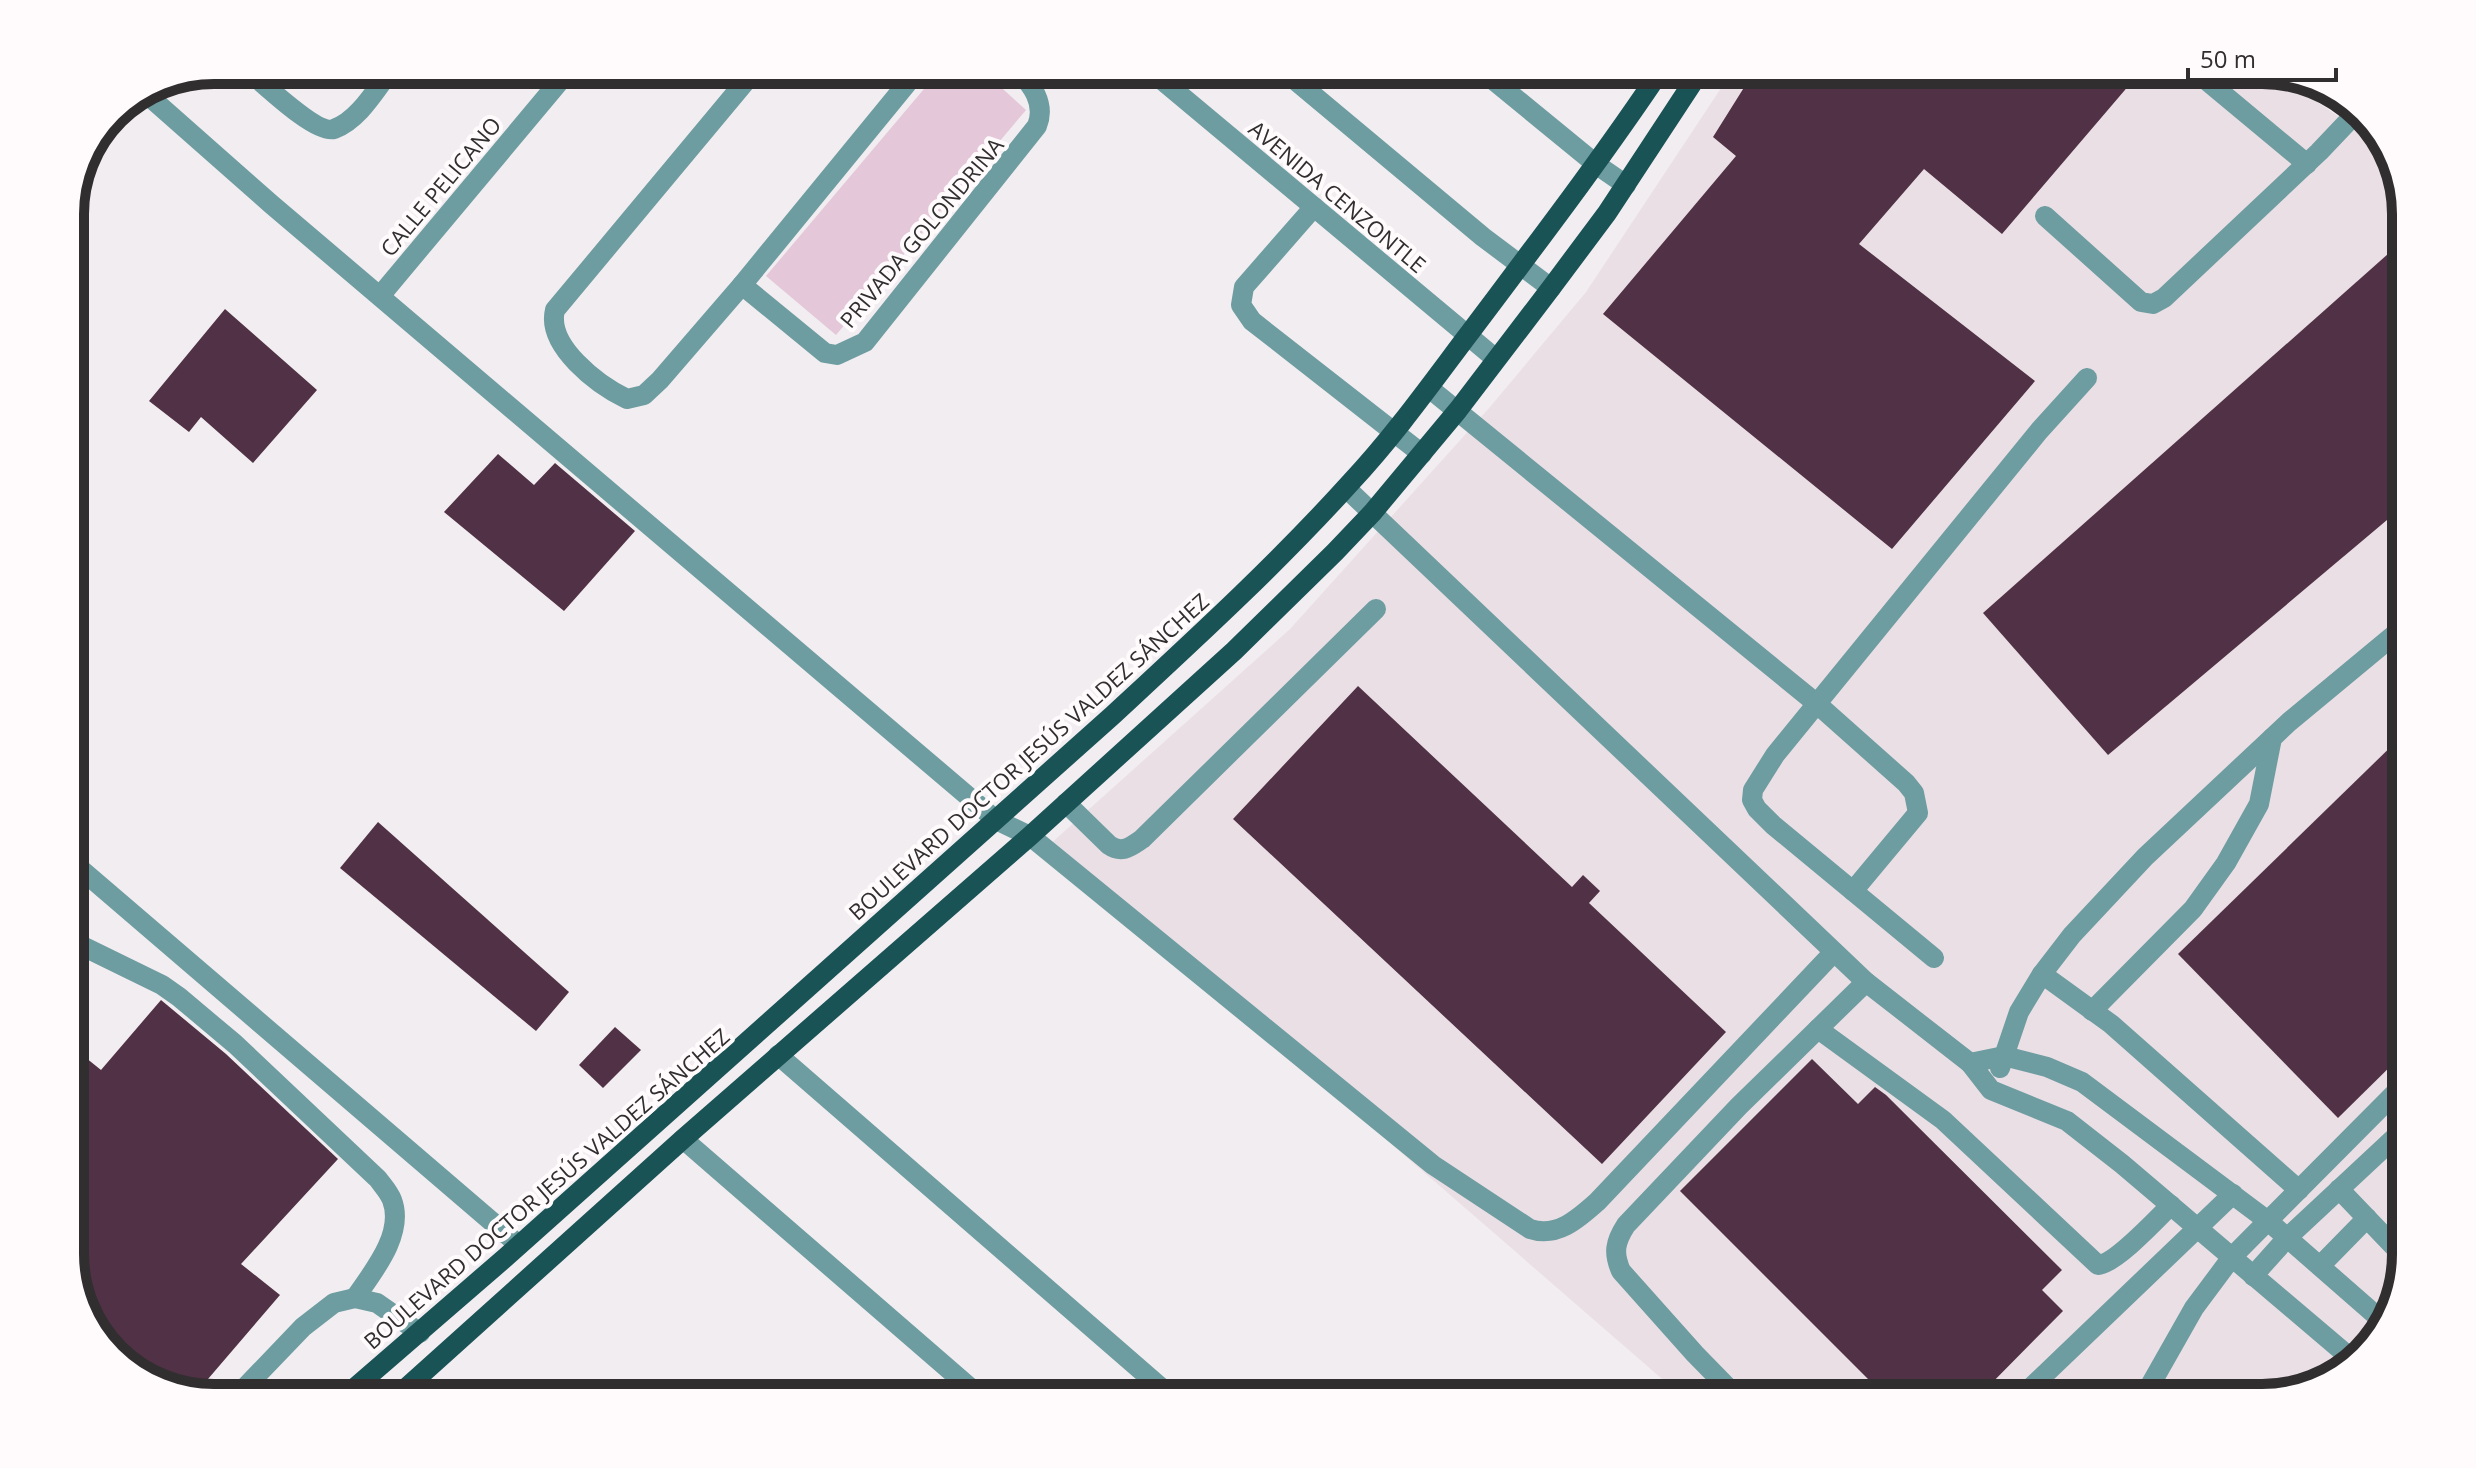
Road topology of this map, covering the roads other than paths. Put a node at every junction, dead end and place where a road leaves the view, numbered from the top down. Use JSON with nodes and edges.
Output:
{"nodes":[{"id":1,"x":264,"y":84,"type":"edge"},
{"id":2,"x":380,"y":84,"type":"edge"},
{"id":3,"x":557,"y":84,"type":"edge"},
{"id":4,"x":743,"y":84,"type":"edge"},
{"id":5,"x":907,"y":84,"type":"edge"},
{"id":6,"x":1029,"y":84,"type":"edge"},
{"id":7,"x":1167,"y":84,"type":"edge"},
{"id":8,"x":1300,"y":84,"type":"edge"},
{"id":9,"x":1498,"y":84,"type":"edge"},
{"id":10,"x":1652,"y":84,"type":"edge"},
{"id":11,"x":1691,"y":84,"type":"edge"},
{"id":12,"x":2211,"y":84,"type":"edge"},
{"id":13,"x":153,"y":99,"type":"edge"},
{"id":14,"x":2350,"y":119,"type":"edge"},
{"id":15,"x":2307,"y":164,"type":"junction"},
{"id":16,"x":1597,"y":165,"type":"junction"},
{"id":17,"x":1626,"y":185,"type":"junction"},
{"id":18,"x":1314,"y":207,"type":"junction"},
{"id":19,"x":2045,"y":216,"type":"dead end"},
{"id":20,"x":1522,"y":265,"type":"junction"},
{"id":21,"x":742,"y":285,"type":"junction"},
{"id":22,"x":1551,"y":288,"type":"junction"},
{"id":23,"x":380,"y":296,"type":"junction"},
{"id":24,"x":1467,"y":336,"type":"junction"},
{"id":25,"x":1496,"y":359,"type":"junction"},
{"id":26,"x":2087,"y":378,"type":"dead end"},
{"id":27,"x":1429,"y":388,"type":"junction"},
{"id":28,"x":1458,"y":410,"type":"junction"},
{"id":29,"x":1393,"y":431,"type":"junction"},
{"id":30,"x":1422,"y":454,"type":"junction"},
{"id":31,"x":1346,"y":488,"type":"junction"},
{"id":32,"x":1373,"y":512,"type":"junction"},
{"id":33,"x":1376,"y":609,"type":"dead end"},
{"id":34,"x":2392,"y":637,"type":"edge"},
{"id":35,"x":1816,"y":703,"type":"junction"},
{"id":36,"x":2272,"y":738,"type":"junction"},
{"id":37,"x":1066,"y":803,"type":"junction"},
{"id":38,"x":996,"y":820,"type":"junction"},
{"id":39,"x":1030,"y":836,"type":"junction"},
{"id":40,"x":84,"y":872,"type":"edge"},
{"id":41,"x":1853,"y":891,"type":"junction"},
{"id":42,"x":84,"y":947,"type":"edge"},
{"id":43,"x":1834,"y":952,"type":"junction"},
{"id":44,"x":1934,"y":958,"type":"dead end"},
{"id":45,"x":2042,"y":974,"type":"junction"},
{"id":46,"x":1866,"y":982,"type":"junction"},
{"id":47,"x":2092,"y":1011,"type":"junction"},
{"id":48,"x":1818,"y":1029,"type":"junction"},
{"id":49,"x":778,"y":1055,"type":"junction"},
{"id":50,"x":2004,"y":1056,"type":"junction"},
{"id":51,"x":1970,"y":1063,"type":"junction"},
{"id":52,"x":1991,"y":1090,"type":"junction"},
{"id":53,"x":2392,"y":1096,"type":"edge"},
{"id":54,"x":683,"y":1139,"type":"junction"},
{"id":55,"x":2392,"y":1140,"type":"edge"},
{"id":56,"x":2339,"y":1189,"type":"junction"},
{"id":57,"x":2299,"y":1190,"type":"junction"},
{"id":58,"x":2233,"y":1194,"type":"junction"},
{"id":59,"x":2171,"y":1205,"type":"junction"},
{"id":60,"x":2367,"y":1218,"type":"junction"},
{"id":61,"x":2268,"y":1221,"type":"junction"},
{"id":62,"x":2199,"y":1229,"type":"junction"},
{"id":63,"x":2287,"y":1238,"type":"junction"},
{"id":64,"x":2392,"y":1244,"type":"edge"},
{"id":65,"x":519,"y":1245,"type":"junction"},
{"id":66,"x":2232,"y":1257,"type":"junction"},
{"id":67,"x":2320,"y":1266,"type":"junction"},
{"id":68,"x":2253,"y":1276,"type":"junction"},
{"id":69,"x":355,"y":1298,"type":"junction"},
{"id":70,"x":2377,"y":1316,"type":"edge"},
{"id":71,"x":420,"y":1333,"type":"junction"},
{"id":72,"x":2345,"y":1353,"type":"edge"},
{"id":73,"x":249,"y":1384,"type":"edge"},
{"id":74,"x":360,"y":1384,"type":"edge"},
{"id":75,"x":411,"y":1384,"type":"edge"},
{"id":76,"x":966,"y":1384,"type":"edge"},
{"id":77,"x":1157,"y":1384,"type":"edge"},
{"id":78,"x":1724,"y":1384,"type":"edge"},
{"id":79,"x":2035,"y":1384,"type":"edge"},
{"id":80,"x":2151,"y":1384,"type":"edge"}],
"edges":[{"from":1,"to":2,"type":"street"},
{"from":3,"to":23,"type":"street","name":"CALLE PELICANO"},
{"from":4,"to":21,"type":"street"},
{"from":5,"to":21,"type":"street"},
{"from":6,"to":21,"type":"street","name":"PRIVADA GOLONDRINA"},
{"from":7,"to":18,"type":"street","name":"AVENIDA CENZONTLE"},
{"from":8,"to":20,"type":"street"},
{"from":9,"to":16,"type":"street"},
{"from":10,"to":16,"type":"main road","name":"BOULEVARD DOCTOR JESÚS VALDEZ SÁNCHEZ"},
{"from":11,"to":17,"type":"main road"},
{"from":12,"to":15,"type":"street"},
{"from":13,"to":23,"type":"street"},
{"from":14,"to":15,"type":"street"},
{"from":15,"to":19,"type":"street"},
{"from":16,"to":17,"type":"street"},
{"from":16,"to":20,"type":"main road","name":"BOULEVARD DOCTOR JESÚS VALDEZ SÁNCHEZ"},
{"from":17,"to":22,"type":"main road"},
{"from":18,"to":24,"type":"street","name":"AVENIDA CENZONTLE"},
{"from":18,"to":29,"type":"street"},
{"from":20,"to":22,"type":"street"},
{"from":20,"to":24,"type":"main road","name":"BOULEVARD DOCTOR JESÚS VALDEZ SÁNCHEZ"},
{"from":22,"to":25,"type":"main road"},
{"from":23,"to":38,"type":"street"},
{"from":24,"to":25,"type":"street","name":"AVENIDA CENZONTLE"},
{"from":24,"to":27,"type":"main road","name":"BOULEVARD DOCTOR JESÚS VALDEZ SÁNCHEZ"},
{"from":25,"to":28,"type":"main road"},
{"from":26,"to":35,"type":"street"},
{"from":27,"to":28,"type":"street"},
{"from":27,"to":29,"type":"main road","name":"BOULEVARD DOCTOR JESÚS VALDEZ SÁNCHEZ"},
{"from":28,"to":30,"type":"main road"},
{"from":28,"to":35,"type":"street"},
{"from":29,"to":30,"type":"street"},
{"from":29,"to":31,"type":"main road","name":"BOULEVARD DOCTOR JESÚS VALDEZ SÁNCHEZ"},
{"from":30,"to":32,"type":"main road"},
{"from":31,"to":32,"type":"street"},
{"from":31,"to":38,"type":"main road","name":"BOULEVARD DOCTOR JESÚS VALDEZ SÁNCHEZ"},
{"from":32,"to":37,"type":"main road"},
{"from":32,"to":43,"type":"street"},
{"from":33,"to":37,"type":"street"},
{"from":34,"to":36,"type":"street"},
{"from":35,"to":41,"type":"street"},
{"from":35,"to":41,"type":"street"},
{"from":36,"to":45,"type":"street"},
{"from":36,"to":47,"type":"street"},
{"from":37,"to":39,"type":"main road"},
{"from":38,"to":39,"type":"street"},
{"from":38,"to":65,"type":"main road","name":"BOULEVARD DOCTOR JESÚS VALDEZ SÁNCHEZ"},
{"from":39,"to":43,"type":"street"},
{"from":39,"to":49,"type":"main road"},
{"from":40,"to":65,"type":"street"},
{"from":41,"to":44,"type":"street"},
{"from":42,"to":69,"type":"street"},
{"from":43,"to":46,"type":"street"},
{"from":45,"to":47,"type":"street"},
{"from":45,"to":50,"type":"street"},
{"from":46,"to":48,"type":"street"},
{"from":46,"to":51,"type":"street"},
{"from":47,"to":57,"type":"street"},
{"from":48,"to":59,"type":"street"},
{"from":48,"to":78,"type":"street"},
{"from":49,"to":54,"type":"main road"},
{"from":49,"to":77,"type":"street"},
{"from":50,"to":51,"type":"street"},
{"from":50,"to":52,"type":"street"},
{"from":50,"to":58,"type":"street"},
{"from":51,"to":52,"type":"street"},
{"from":52,"to":59,"type":"street"},
{"from":53,"to":57,"type":"street"},
{"from":54,"to":75,"type":"main road"},
{"from":54,"to":76,"type":"street"},
{"from":55,"to":56,"type":"street"},
{"from":56,"to":60,"type":"street"},
{"from":56,"to":63,"type":"street"},
{"from":57,"to":61,"type":"street"},
{"from":58,"to":61,"type":"street"},
{"from":58,"to":62,"type":"street"},
{"from":59,"to":62,"type":"street"},
{"from":60,"to":64,"type":"street"},
{"from":60,"to":67,"type":"street"},
{"from":61,"to":63,"type":"street"},
{"from":61,"to":66,"type":"street"},
{"from":62,"to":66,"type":"street"},
{"from":62,"to":79,"type":"street"},
{"from":63,"to":67,"type":"street"},
{"from":63,"to":68,"type":"street"},
{"from":65,"to":71,"type":"main road","name":"BOULEVARD DOCTOR JESÚS VALDEZ SÁNCHEZ"},
{"from":66,"to":68,"type":"street"},
{"from":66,"to":80,"type":"street"},
{"from":67,"to":70,"type":"street"},
{"from":68,"to":72,"type":"street"},
{"from":69,"to":71,"type":"street"},
{"from":69,"to":73,"type":"street"},
{"from":71,"to":74,"type":"main road","name":"BOULEVARD DOCTOR JESÚS VALDEZ SÁNCHEZ"}]}
